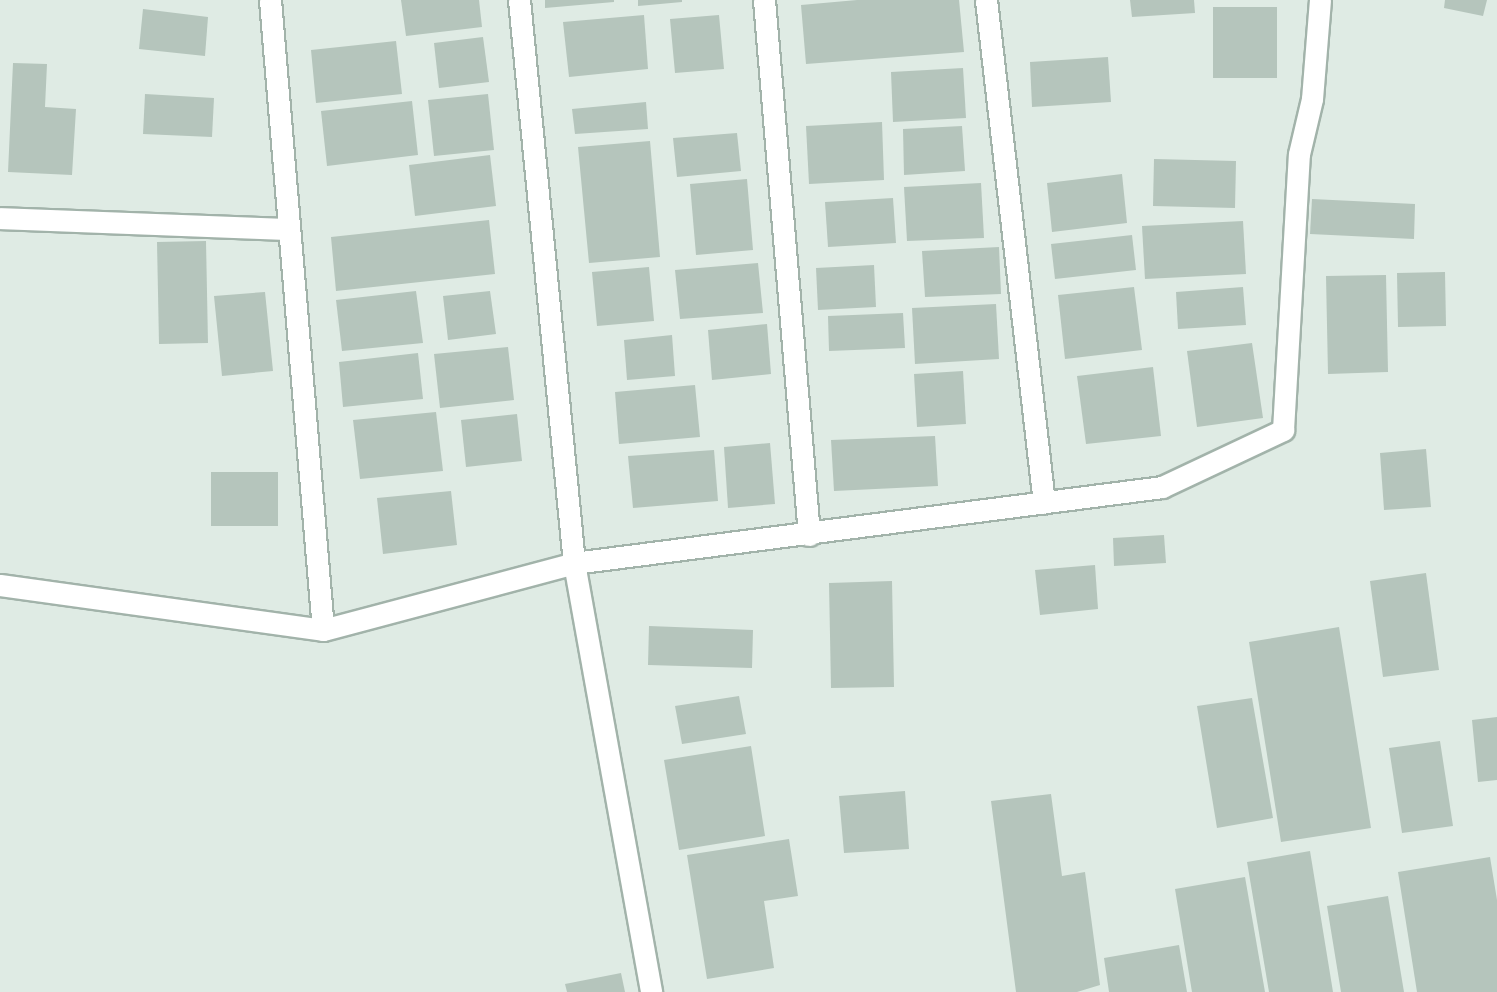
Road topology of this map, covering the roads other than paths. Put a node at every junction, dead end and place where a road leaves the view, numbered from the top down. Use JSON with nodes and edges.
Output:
{"nodes":[{"id":1,"x":270,"y":0,"type":"edge"},
{"id":2,"x":519,"y":0,"type":"edge"},
{"id":3,"x":764,"y":0,"type":"edge"},
{"id":4,"x":986,"y":0,"type":"edge"},
{"id":5,"x":1321,"y":0,"type":"edge"},
{"id":6,"x":0,"y":218,"type":"edge"},
{"id":7,"x":289,"y":229,"type":"junction"},
{"id":8,"x":1044,"y":503,"type":"junction"},
{"id":9,"x":809,"y":535,"type":"junction"},
{"id":10,"x":574,"y":564,"type":"junction"},
{"id":11,"x":0,"y":585,"type":"edge"},
{"id":12,"x":323,"y":630,"type":"junction"},
{"id":13,"x":650,"y":992,"type":"edge"}],
"edges":[{"from":1,"to":7,"type":"street"},
{"from":2,"to":10,"type":"street"},
{"from":3,"to":9,"type":"street"},
{"from":4,"to":8,"type":"street"},
{"from":5,"to":8,"type":"street"},
{"from":6,"to":7,"type":"street"},
{"from":7,"to":12,"type":"street"},
{"from":8,"to":9,"type":"street"},
{"from":9,"to":10,"type":"street"},
{"from":10,"to":12,"type":"street"},
{"from":10,"to":13,"type":"street"},
{"from":11,"to":12,"type":"street"}]}
